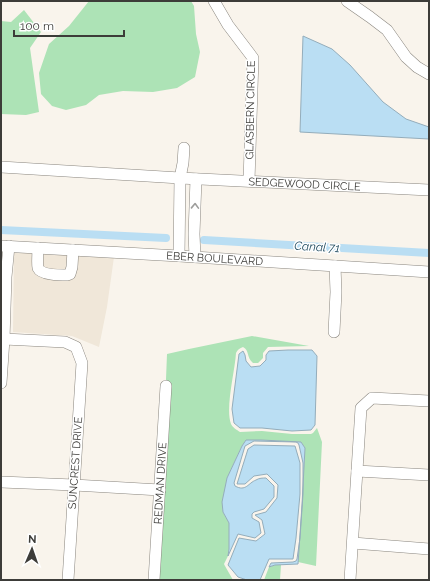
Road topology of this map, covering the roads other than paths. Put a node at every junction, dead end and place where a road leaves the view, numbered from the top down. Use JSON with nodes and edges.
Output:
{"nodes":[{"id":1,"x":214,"y":1,"type":"edge"},
{"id":2,"x":347,"y":1,"type":"edge"},
{"id":3,"x":429,"y":74,"type":"edge"},
{"id":4,"x":184,"y":148,"type":"dead end"},
{"id":5,"x":1,"y":167,"type":"edge"},
{"id":6,"x":180,"y":178,"type":"junction"},
{"id":7,"x":196,"y":179,"type":"junction"},
{"id":8,"x":249,"y":182,"type":"junction"},
{"id":9,"x":429,"y":190,"type":"edge"},
{"id":10,"x":5,"y":246,"type":"edge"},
{"id":11,"x":38,"y":248,"type":"junction"},
{"id":12,"x":73,"y":250,"type":"junction"},
{"id":13,"x":179,"y":256,"type":"junction"},
{"id":14,"x":195,"y":257,"type":"junction"},
{"id":15,"x":335,"y":266,"type":"junction"},
{"id":16,"x":429,"y":272,"type":"edge"},
{"id":17,"x":3,"y":277,"type":"edge"},
{"id":18,"x":334,"y":332,"type":"dead end"},
{"id":19,"x":4,"y":339,"type":"junction"},
{"id":20,"x":1,"y":383,"type":"edge"},
{"id":21,"x":166,"y":386,"type":"dead end"},
{"id":22,"x":429,"y":401,"type":"edge"},
{"id":23,"x":357,"y":471,"type":"junction"},
{"id":24,"x":429,"y":475,"type":"edge"},
{"id":25,"x":1,"y":482,"type":"edge"},
{"id":26,"x":74,"y":485,"type":"junction"},
{"id":27,"x":160,"y":490,"type":"junction"},
{"id":28,"x":353,"y":543,"type":"junction"},
{"id":29,"x":429,"y":549,"type":"edge"},
{"id":30,"x":68,"y":580,"type":"edge"},
{"id":31,"x":154,"y":580,"type":"edge"},
{"id":32,"x":350,"y":580,"type":"edge"}],
"edges":[{"from":1,"to":8,"type":"street","name":"GLASBERN CIRCLE"},
{"from":2,"to":3,"type":"street"},
{"from":4,"to":6,"type":"street"},
{"from":5,"to":6,"type":"street","name":"SEDGEWOOD CIRCLE"},
{"from":6,"to":7,"type":"street","name":"SEDGEWOOD CIRCLE"},
{"from":6,"to":13,"type":"street"},
{"from":7,"to":8,"type":"street","name":"SEDGEWOOD CIRCLE"},
{"from":14,"to":7,"type":"street","one_way":true},
{"from":8,"to":9,"type":"street","name":"SEDGEWOOD CIRCLE"},
{"from":10,"to":11,"type":"street","name":"EBER BOULEVARD"},
{"from":10,"to":17,"type":"street"},
{"from":11,"to":12,"type":"street","name":"EBER BOULEVARD"},
{"from":11,"to":12,"type":"street"},
{"from":12,"to":13,"type":"street","name":"EBER BOULEVARD"},
{"from":13,"to":14,"type":"street","name":"EBER BOULEVARD"},
{"from":14,"to":15,"type":"street","name":"EBER BOULEVARD"},
{"from":15,"to":16,"type":"street","name":"EBER BOULEVARD"},
{"from":15,"to":18,"type":"street"},
{"from":17,"to":19,"type":"street"},
{"from":19,"to":20,"type":"street"},
{"from":19,"to":26,"type":"street","name":"SUNCREST DRIVE"},
{"from":21,"to":27,"type":"street","name":"REDMAN DRIVE"},
{"from":22,"to":23,"type":"street"},
{"from":23,"to":24,"type":"street"},
{"from":23,"to":28,"type":"street"},
{"from":25,"to":26,"type":"street"},
{"from":26,"to":27,"type":"street"},
{"from":26,"to":30,"type":"street","name":"SUNCREST DRIVE"},
{"from":27,"to":31,"type":"street","name":"REDMAN DRIVE"},
{"from":28,"to":29,"type":"street"},
{"from":28,"to":32,"type":"street"}]}
